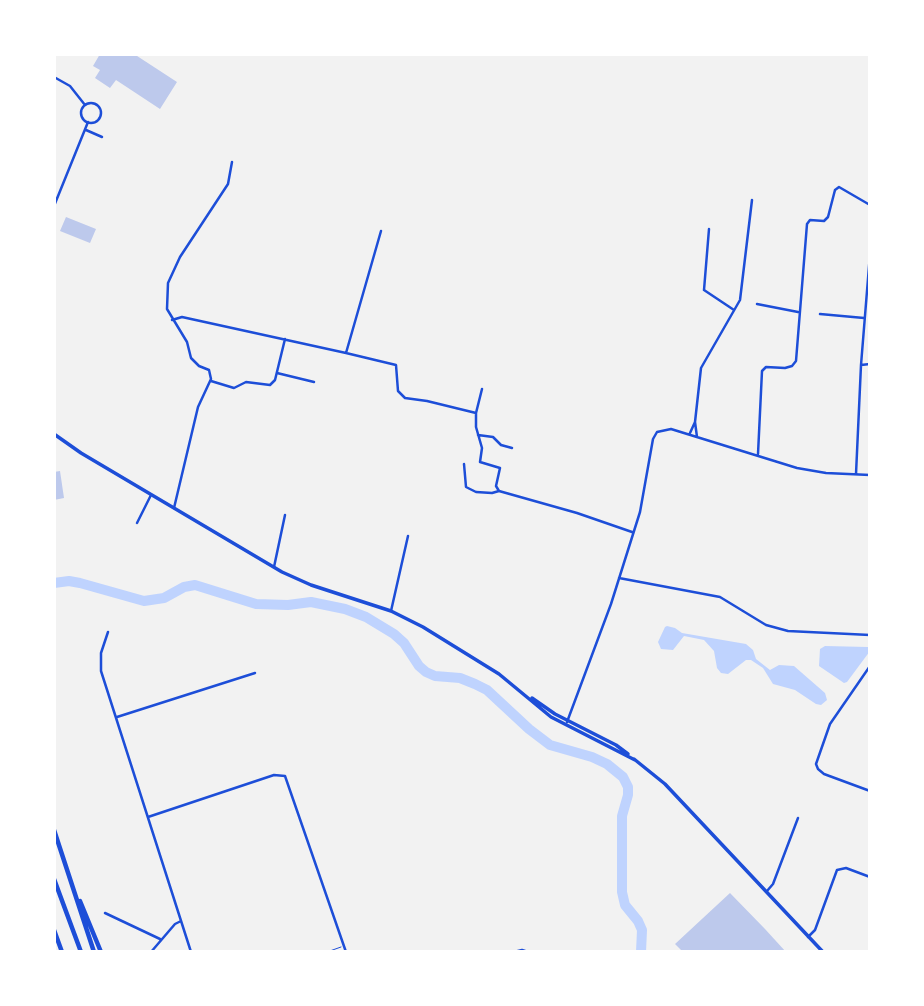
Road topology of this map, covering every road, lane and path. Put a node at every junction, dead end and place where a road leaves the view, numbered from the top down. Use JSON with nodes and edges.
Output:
{"nodes":[{"id":1,"x":54,"y":77,"type":"edge"},
{"id":2,"x":85,"y":105,"type":"junction"},
{"id":3,"x":88,"y":122,"type":"junction"},
{"id":4,"x":86,"y":130,"type":"junction"},
{"id":5,"x":102,"y":137,"type":"dead end"},
{"id":6,"x":232,"y":162,"type":"dead end"},
{"id":7,"x":752,"y":200,"type":"dead end"},
{"id":8,"x":870,"y":205,"type":"edge"},
{"id":9,"x":54,"y":206,"type":"edge"},
{"id":10,"x":709,"y":229,"type":"dead end"},
{"id":11,"x":381,"y":232,"type":"dead end"},
{"id":12,"x":870,"y":254,"type":"edge"},
{"id":13,"x":757,"y":304,"type":"dead end"},
{"id":14,"x":734,"y":310,"type":"junction"},
{"id":15,"x":800,"y":312,"type":"junction"},
{"id":16,"x":820,"y":314,"type":"dead end"},
{"id":17,"x":864,"y":317,"type":"junction"},
{"id":18,"x":173,"y":320,"type":"junction"},
{"id":19,"x":285,"y":339,"type":"junction"},
{"id":20,"x":346,"y":353,"type":"junction"},
{"id":21,"x":870,"y":364,"type":"edge"},
{"id":22,"x":861,"y":365,"type":"junction"},
{"id":23,"x":276,"y":373,"type":"junction"},
{"id":24,"x":211,"y":381,"type":"junction"},
{"id":25,"x":314,"y":382,"type":"dead end"},
{"id":26,"x":482,"y":389,"type":"dead end"},
{"id":27,"x":476,"y":413,"type":"junction"},
{"id":28,"x":695,"y":422,"type":"junction"},
{"id":29,"x":54,"y":434,"type":"edge"},
{"id":30,"x":478,"y":435,"type":"junction"},
{"id":31,"x":689,"y":435,"type":"junction"},
{"id":32,"x":697,"y":437,"type":"junction"},
{"id":33,"x":512,"y":448,"type":"dead end"},
{"id":34,"x":758,"y":455,"type":"junction"},
{"id":35,"x":464,"y":464,"type":"dead end"},
{"id":36,"x":856,"y":474,"type":"junction"},
{"id":37,"x":870,"y":475,"type":"edge"},
{"id":38,"x":499,"y":491,"type":"junction"},
{"id":39,"x":151,"y":495,"type":"junction"},
{"id":40,"x":174,"y":509,"type":"junction"},
{"id":41,"x":285,"y":515,"type":"dead end"},
{"id":42,"x":137,"y":523,"type":"dead end"},
{"id":43,"x":633,"y":532,"type":"junction"},
{"id":44,"x":408,"y":536,"type":"dead end"},
{"id":45,"x":274,"y":567,"type":"junction"},
{"id":46,"x":619,"y":578,"type":"junction"},
{"id":47,"x":391,"y":611,"type":"junction"},
{"id":48,"x":108,"y":632,"type":"dead end"},
{"id":49,"x":870,"y":635,"type":"edge"},
{"id":50,"x":870,"y":666,"type":"edge"},
{"id":51,"x":255,"y":673,"type":"dead end"},
{"id":52,"x":117,"y":717,"type":"junction"},
{"id":53,"x":566,"y":723,"type":"junction"},
{"id":54,"x":870,"y":791,"type":"edge"},
{"id":55,"x":148,"y":817,"type":"junction"},
{"id":56,"x":798,"y":817,"type":"dead end"},
{"id":57,"x":54,"y":830,"type":"edge"},
{"id":58,"x":65,"y":862,"type":"junction"},
{"id":59,"x":870,"y":877,"type":"edge"},
{"id":60,"x":54,"y":879,"type":"edge"},
{"id":61,"x":766,"y":892,"type":"junction"},
{"id":62,"x":105,"y":913,"type":"dead end"},
{"id":63,"x":181,"y":921,"type":"junction"},
{"id":64,"x":54,"y":930,"type":"edge"},
{"id":65,"x":808,"y":937,"type":"junction"},
{"id":66,"x":160,"y":939,"type":"junction"},
{"id":67,"x":344,"y":946,"type":"junction"},
{"id":68,"x":62,"y":952,"type":"edge"},
{"id":69,"x":81,"y":952,"type":"edge"},
{"id":70,"x":94,"y":952,"type":"edge"},
{"id":71,"x":101,"y":952,"type":"edge"},
{"id":72,"x":150,"y":952,"type":"edge"},
{"id":73,"x":191,"y":952,"type":"edge"},
{"id":74,"x":327,"y":952,"type":"edge"},
{"id":75,"x":346,"y":952,"type":"edge"},
{"id":76,"x":514,"y":952,"type":"edge"},
{"id":77,"x":528,"y":952,"type":"edge"},
{"id":78,"x":823,"y":952,"type":"edge"}],
"edges":[{"from":1,"to":2,"type":"street"},
{"from":2,"to":3,"type":"street"},
{"from":2,"to":3,"type":"street"},
{"from":3,"to":4,"type":"street"},
{"from":4,"to":5,"type":"street"},
{"from":4,"to":9,"type":"street"},
{"from":6,"to":18,"type":"street"},
{"from":7,"to":14,"type":"street"},
{"from":8,"to":15,"type":"street"},
{"from":10,"to":14,"type":"street"},
{"from":11,"to":20,"type":"street"},
{"from":12,"to":17,"type":"street"},
{"from":13,"to":15,"type":"street"},
{"from":14,"to":28,"type":"street"},
{"from":15,"to":34,"type":"street"},
{"from":16,"to":17,"type":"street"},
{"from":17,"to":22,"type":"street"},
{"from":18,"to":19,"type":"street"},
{"from":18,"to":24,"type":"street"},
{"from":19,"to":20,"type":"street"},
{"from":19,"to":23,"type":"street"},
{"from":20,"to":27,"type":"street"},
{"from":21,"to":22,"type":"street"},
{"from":22,"to":36,"type":"street"},
{"from":23,"to":24,"type":"street"},
{"from":23,"to":25,"type":"street"},
{"from":24,"to":40,"type":"street"},
{"from":26,"to":27,"type":"street"},
{"from":27,"to":30,"type":"street"},
{"from":28,"to":31,"type":"street"},
{"from":28,"to":32,"type":"street"},
{"from":29,"to":39,"type":"street"},
{"from":30,"to":33,"type":"street"},
{"from":30,"to":38,"type":"street"},
{"from":31,"to":32,"type":"street"},
{"from":31,"to":43,"type":"street"},
{"from":32,"to":34,"type":"street"},
{"from":34,"to":36,"type":"street"},
{"from":35,"to":38,"type":"street"},
{"from":36,"to":37,"type":"street"},
{"from":38,"to":43,"type":"street"},
{"from":39,"to":40,"type":"street"},
{"from":39,"to":42,"type":"street"},
{"from":40,"to":45,"type":"street"},
{"from":41,"to":45,"type":"street"},
{"from":43,"to":46,"type":"street"},
{"from":44,"to":47,"type":"street"},
{"from":45,"to":47,"type":"street"},
{"from":46,"to":49,"type":"street"},
{"from":46,"to":53,"type":"street"},
{"from":47,"to":53,"type":"street"},
{"from":48,"to":52,"type":"street"},
{"from":50,"to":54,"type":"street"},
{"from":51,"to":52,"type":"street"},
{"from":52,"to":55,"type":"street"},
{"from":53,"to":61,"type":"street"},
{"from":55,"to":63,"type":"street"},
{"from":55,"to":67,"type":"street"},
{"from":56,"to":61,"type":"street"},
{"from":57,"to":58,"type":"main road"},
{"from":58,"to":70,"type":"main road"},
{"from":58,"to":71,"type":"main road"},
{"from":59,"to":65,"type":"street"},
{"from":60,"to":69,"type":"main road"},
{"from":61,"to":65,"type":"street"},
{"from":62,"to":66,"type":"street"},
{"from":63,"to":66,"type":"street"},
{"from":63,"to":73,"type":"street"},
{"from":64,"to":68,"type":"main road"},
{"from":65,"to":78,"type":"street"},
{"from":66,"to":72,"type":"street"},
{"from":67,"to":74,"type":"lane"},
{"from":67,"to":75,"type":"street"},
{"from":76,"to":77,"type":"street"}]}
